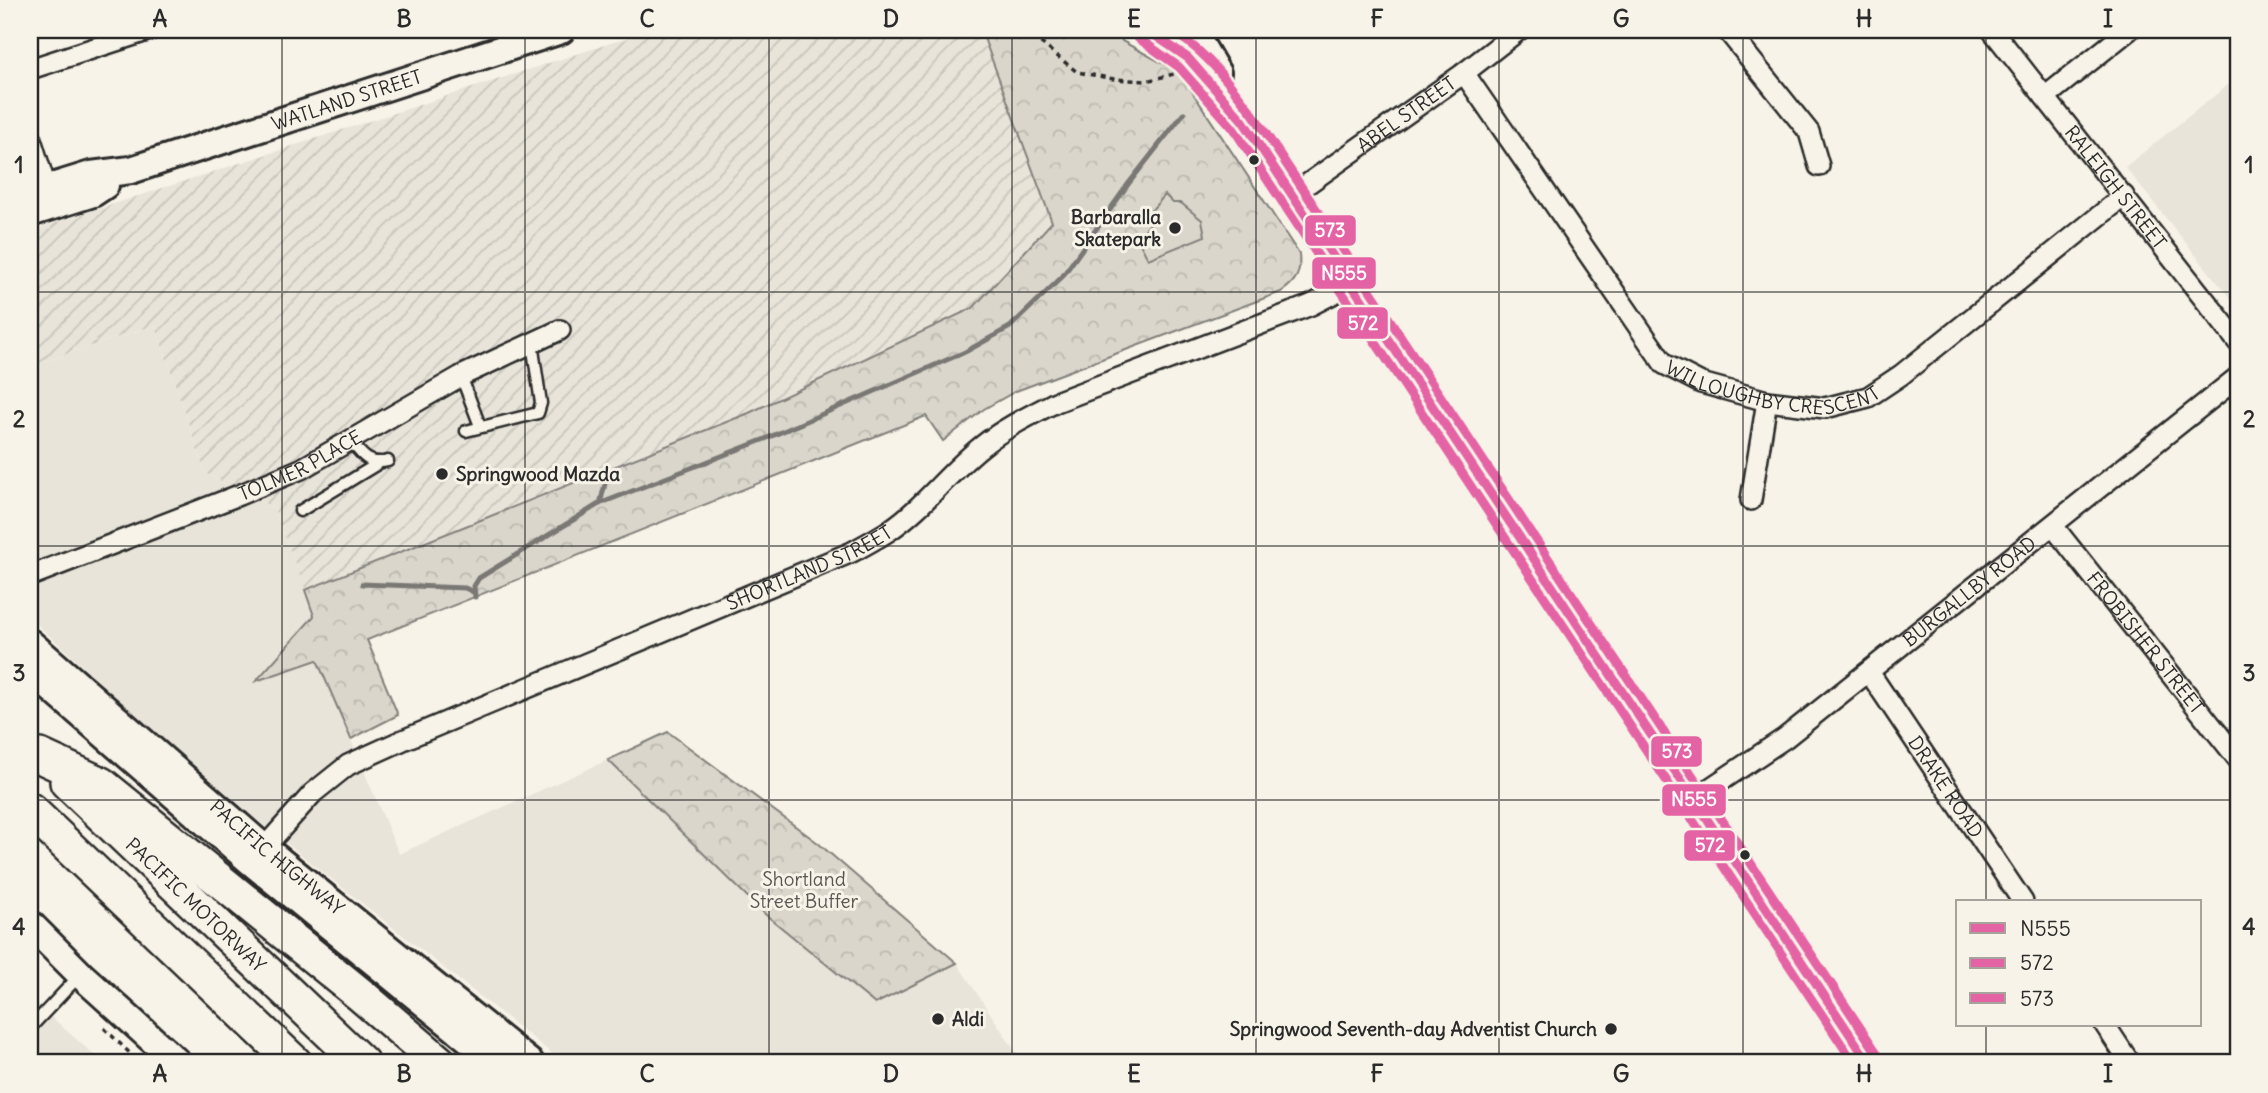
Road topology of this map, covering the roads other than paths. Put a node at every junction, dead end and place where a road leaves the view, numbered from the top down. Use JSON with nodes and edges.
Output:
{"nodes":[{"id":1,"x":150,"y":30,"type":"edge"},
{"id":2,"x":561,"y":30,"type":"edge"},
{"id":3,"x":1147,"y":30,"type":"edge"},
{"id":4,"x":1519,"y":30,"type":"edge"},
{"id":5,"x":1727,"y":30,"type":"edge"},
{"id":6,"x":1992,"y":30,"type":"edge"},
{"id":7,"x":2129,"y":30,"type":"edge"},
{"id":8,"x":1181,"y":36,"type":"edge"},
{"id":9,"x":30,"y":69,"type":"edge"},
{"id":10,"x":1464,"y":73,"type":"junction"},
{"id":11,"x":2045,"y":97,"type":"junction"},
{"id":12,"x":30,"y":136,"type":"edge"},
{"id":13,"x":1819,"y":166,"type":"dead end"},
{"id":14,"x":131,"y":170,"type":"junction"},
{"id":15,"x":38,"y":190,"type":"edge"},
{"id":16,"x":1292,"y":195,"type":"junction"},
{"id":17,"x":2124,"y":196,"type":"junction"},
{"id":18,"x":30,"y":213,"type":"edge"},
{"id":19,"x":1350,"y":285,"type":"junction"},
{"id":20,"x":560,"y":330,"type":"dead end"},
{"id":21,"x":2238,"y":342,"type":"edge"},
{"id":22,"x":532,"y":343,"type":"junction"},
{"id":23,"x":461,"y":376,"type":"junction"},
{"id":24,"x":2238,"y":377,"type":"edge"},
{"id":25,"x":1767,"y":401,"type":"junction"},
{"id":26,"x":480,"y":426,"type":"junction"},
{"id":27,"x":466,"y":431,"type":"dead end"},
{"id":28,"x":349,"y":440,"type":"junction"},
{"id":29,"x":1751,"y":500,"type":"dead end"},
{"id":30,"x":300,"y":511,"type":"dead end"},
{"id":31,"x":2053,"y":526,"type":"junction"},
{"id":32,"x":30,"y":576,"type":"edge"},
{"id":33,"x":30,"y":643,"type":"edge"},
{"id":34,"x":30,"y":670,"type":"edge"},
{"id":35,"x":1869,"y":672,"type":"junction"},
{"id":36,"x":35,"y":751,"type":"edge"},
{"id":37,"x":2238,"y":759,"type":"edge"},
{"id":38,"x":1693,"y":799,"type":"junction"},
{"id":39,"x":30,"y":810,"type":"edge"},
{"id":40,"x":264,"y":848,"type":"junction"},
{"id":41,"x":2022,"y":900,"type":"edge"},
{"id":42,"x":30,"y":924,"type":"edge"},
{"id":43,"x":81,"y":975,"type":"junction"},
{"id":44,"x":2106,"y":1026,"type":"edge"},
{"id":45,"x":30,"y":1028,"type":"edge"},
{"id":46,"x":178,"y":1063,"type":"edge"},
{"id":47,"x":295,"y":1063,"type":"edge"},
{"id":48,"x":362,"y":1063,"type":"edge"},
{"id":49,"x":440,"y":1063,"type":"edge"},
{"id":50,"x":498,"y":1063,"type":"edge"},
{"id":51,"x":530,"y":1063,"type":"edge"},
{"id":52,"x":1869,"y":1063,"type":"edge"},
{"id":53,"x":2130,"y":1063,"type":"edge"}],
"edges":[{"from":1,"to":9,"type":"street"},
{"from":2,"to":14,"type":"street","name":"WATLAND STREET"},
{"from":3,"to":8,"type":"street"},
{"from":4,"to":10,"type":"street","name":"ABEL STREET"},
{"from":5,"to":13,"type":"street"},
{"from":6,"to":11,"type":"street","name":"RALEIGH STREET"},
{"from":7,"to":11,"type":"street"},
{"from":8,"to":16,"type":"street"},
{"from":10,"to":16,"type":"street","name":"ABEL STREET"},
{"from":10,"to":25,"type":"street","name":"WILLOUGHBY CRESCENT"},
{"from":11,"to":17,"type":"street","name":"RALEIGH STREET"},
{"from":12,"to":15,"type":"street"},
{"from":14,"to":15,"type":"street","name":"WATLAND STREET"},
{"from":14,"to":18,"type":"street","name":"WATLAND STREET"},
{"from":16,"to":19,"type":"street"},
{"from":17,"to":21,"type":"street","name":"RALEIGH STREET"},
{"from":17,"to":25,"type":"street","name":"WILLOUGHBY CRESCENT"},
{"from":19,"to":38,"type":"street"},
{"from":19,"to":40,"type":"street","name":"SHORTLAND STREET"},
{"from":20,"to":22,"type":"street","name":"TOLMER PLACE"},
{"from":22,"to":23,"type":"street","name":"TOLMER PLACE"},
{"from":22,"to":26,"type":"lane"},
{"from":23,"to":26,"type":"lane"},
{"from":23,"to":28,"type":"street","name":"TOLMER PLACE"},
{"from":24,"to":31,"type":"street","name":"BURGALLBY ROAD"},
{"from":25,"to":29,"type":"street"},
{"from":26,"to":27,"type":"lane"},
{"from":28,"to":30,"type":"lane"},
{"from":28,"to":32,"type":"street","name":"TOLMER PLACE"},
{"from":31,"to":35,"type":"street","name":"BURGALLBY ROAD"},
{"from":31,"to":37,"type":"street","name":"FROBISHER STREET"},
{"from":33,"to":40,"type":"street","name":"PACIFIC HIGHWAY"},
{"from":34,"to":50,"type":"street","name":"PACIFIC HIGHWAY"},
{"from":35,"to":38,"type":"street","name":"BURGALLBY ROAD"},
{"from":35,"to":41,"type":"street","name":"DRAKE ROAD"},
{"from":36,"to":48,"type":"highway","name":"PACIFIC MOTORWAY"},
{"from":36,"to":49,"type":"highway"},
{"from":38,"to":52,"type":"street"},
{"from":39,"to":47,"type":"highway"},
{"from":40,"to":51,"type":"street","name":"PACIFIC HIGHWAY"},
{"from":42,"to":43,"type":"street"},
{"from":43,"to":45,"type":"lane"},
{"from":43,"to":46,"type":"street"},
{"from":44,"to":53,"type":"street"}]}
